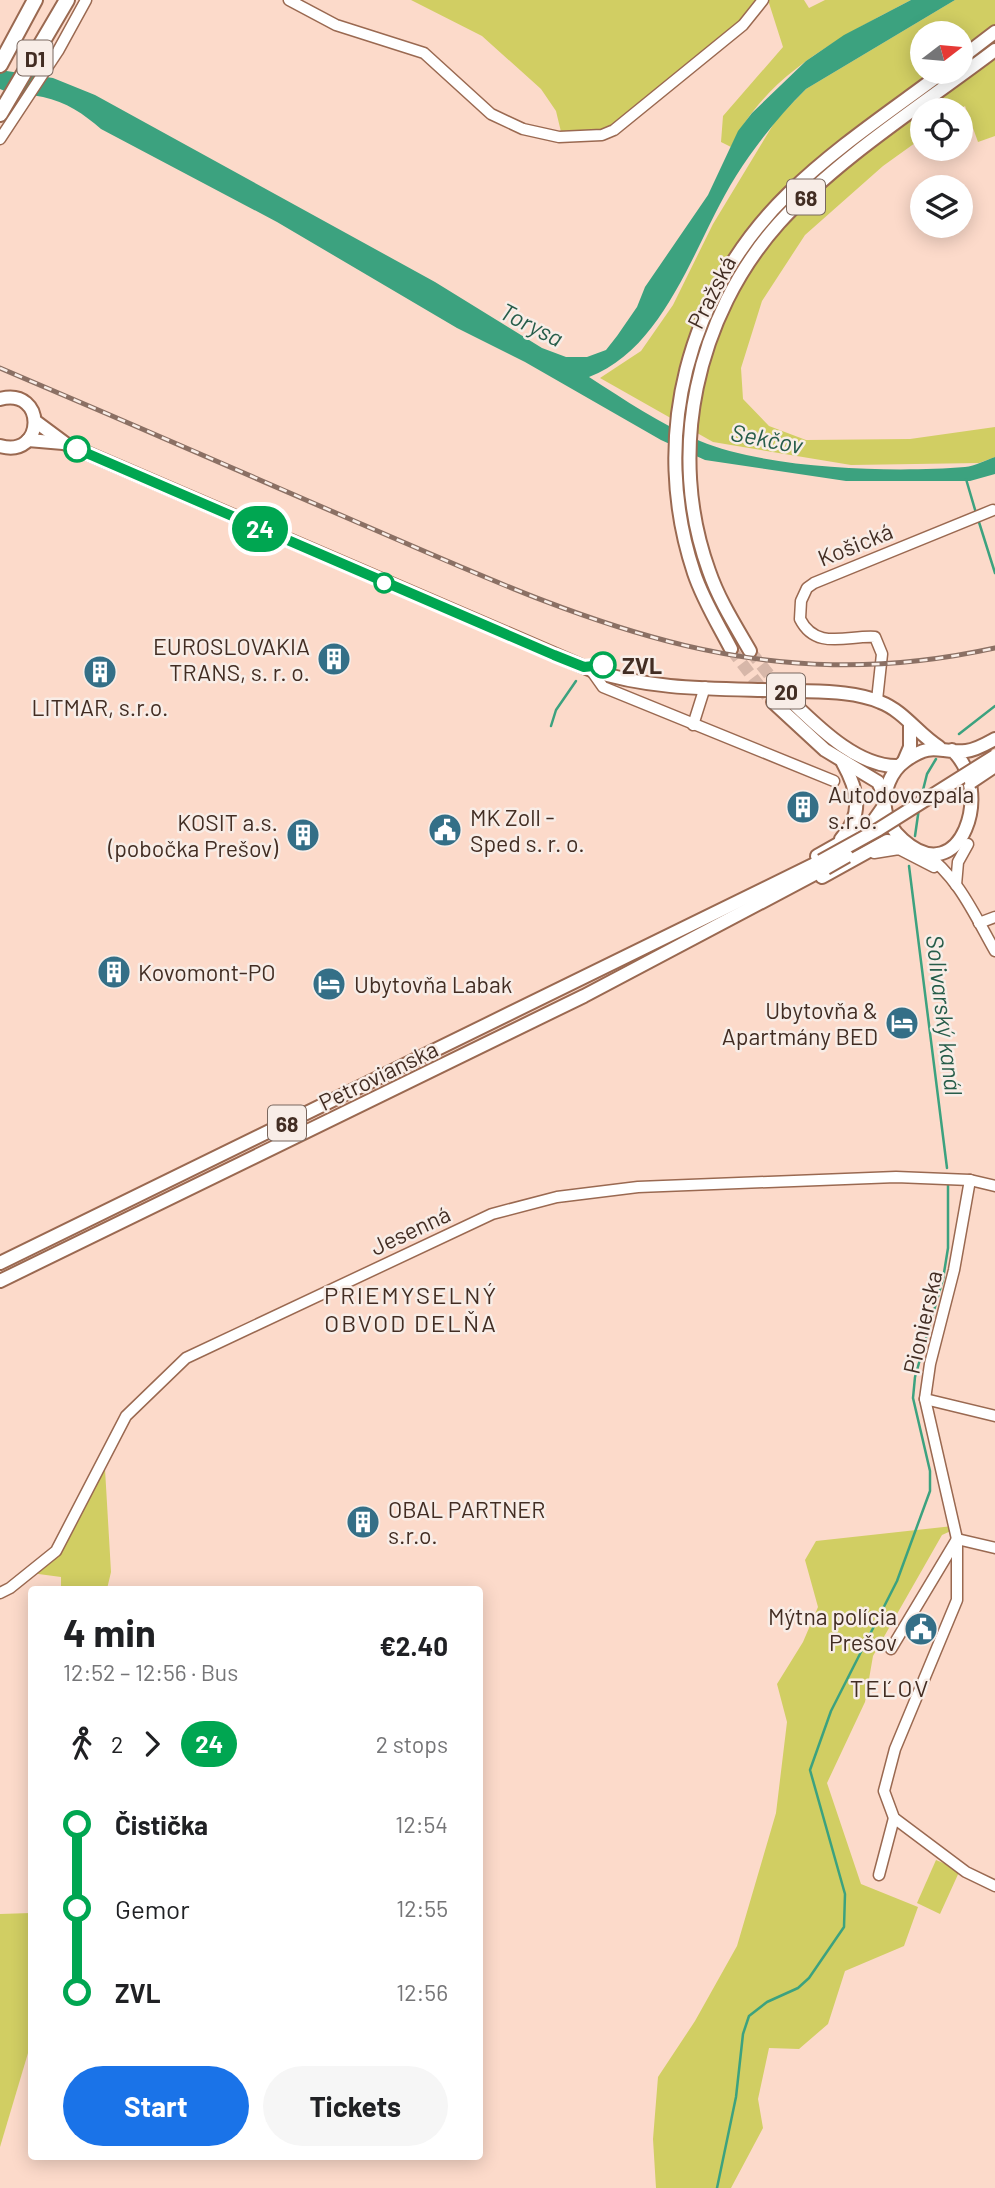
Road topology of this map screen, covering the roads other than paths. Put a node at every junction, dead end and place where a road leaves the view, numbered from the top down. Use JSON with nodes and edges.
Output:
{"nodes":[{"id":1,"x":35,"y":0,"type":"edge"},
{"id":2,"x":67,"y":0,"type":"edge"},
{"id":3,"x":86,"y":0,"type":"edge"},
{"id":4,"x":289,"y":0,"type":"edge"},
{"id":5,"x":763,"y":0,"type":"edge"},
{"id":6,"x":995,"y":32,"type":"edge"},
{"id":7,"x":973,"y":49,"type":"edge"},
{"id":8,"x":995,"y":51,"type":"edge"},
{"id":9,"x":0,"y":65,"type":"edge"},
{"id":10,"x":927,"y":84,"type":"edge"},
{"id":11,"x":4,"y":120,"type":"edge"},
{"id":12,"x":0,"y":139,"type":"edge"},
{"id":13,"x":0,"y":399,"type":"edge"},
{"id":14,"x":35,"y":421,"type":"junction"},
{"id":15,"x":28,"y":440,"type":"junction"},
{"id":16,"x":66,"y":444,"type":"junction"},
{"id":17,"x":0,"y":446,"type":"edge"},
{"id":18,"x":988,"y":512,"type":"dead end"},
{"id":19,"x":731,"y":649,"type":"tunnel mouth"},
{"id":20,"x":750,"y":651,"type":"tunnel mouth"},
{"id":21,"x":591,"y":670,"type":"junction"},
{"id":22,"x":705,"y":687,"type":"junction"},
{"id":23,"x":877,"y":700,"type":"junction"},
{"id":24,"x":773,"y":702,"type":"tunnel mouth"},
{"id":25,"x":792,"y":702,"type":"tunnel mouth"},
{"id":26,"x":909,"y":723,"type":"junction"},
{"id":27,"x":693,"y":724,"type":"junction"},
{"id":28,"x":995,"y":739,"type":"edge"},
{"id":29,"x":946,"y":749,"type":"junction"},
{"id":30,"x":995,"y":756,"type":"edge"},
{"id":31,"x":843,"y":763,"type":"junction"},
{"id":32,"x":901,"y":763,"type":"junction"},
{"id":33,"x":975,"y":765,"type":"junction"},
{"id":34,"x":995,"y":766,"type":"edge"},
{"id":35,"x":834,"y":781,"type":"dead end"},
{"id":36,"x":988,"y":788,"type":"dead end"},
{"id":37,"x":885,"y":802,"type":"junction"},
{"id":38,"x":972,"y":840,"type":"joint"},
{"id":39,"x":906,"y":843,"type":"junction"},
{"id":40,"x":924,"y":852,"type":"junction"},
{"id":41,"x":862,"y":856,"type":"junction"},
{"id":42,"x":824,"y":860,"type":"junction"},
{"id":43,"x":956,"y":885,"type":"junction"},
{"id":44,"x":995,"y":917,"type":"edge"},
{"id":45,"x":979,"y":923,"type":"junction"},
{"id":46,"x":995,"y":951,"type":"edge"},
{"id":47,"x":584,"y":996,"type":"junction"},
{"id":48,"x":970,"y":1180,"type":"junction"},
{"id":49,"x":995,"y":1186,"type":"edge"},
{"id":50,"x":0,"y":1263,"type":"edge"},
{"id":51,"x":0,"y":1281,"type":"edge"},
{"id":52,"x":925,"y":1399,"type":"junction"},
{"id":53,"x":995,"y":1416,"type":"edge"},
{"id":54,"x":957,"y":1539,"type":"junction"},
{"id":55,"x":995,"y":1548,"type":"edge"},
{"id":56,"x":0,"y":1593,"type":"edge"},
{"id":57,"x":891,"y":1649,"type":"dead end"},
{"id":58,"x":894,"y":1818,"type":"junction"},
{"id":59,"x":879,"y":1875,"type":"dead end"},
{"id":60,"x":995,"y":1886,"type":"edge"}],
"edges":[{"from":1,"to":9,"type":"highway","number":"D1"},
{"from":2,"to":11,"type":"highway","number":"D1"},
{"from":3,"to":11,"type":"street"},
{"from":4,"to":5,"type":"street"},
{"from":6,"to":7,"type":"main road"},
{"from":8,"to":20,"type":"main road","name":"Pražská","number":"68"},
{"from":10,"to":19,"type":"main road","name":"Pražská","number":"68"},
{"from":11,"to":12,"type":"street"},
{"from":13,"to":14,"type":"main road","number":"20"},
{"from":14,"to":15,"type":"main road"},
{"from":14,"to":16,"type":"main road","number":"20"},
{"from":15,"to":16,"type":"main road","number":"20"},
{"from":15,"to":17,"type":"main road","number":"20"},
{"from":16,"to":21,"type":"main road","number":"20"},
{"from":18,"to":23,"type":"street","name":"Košická"},
{"from":21,"to":22,"type":"main road","number":"20"},
{"from":21,"to":27,"type":"street"},
{"from":22,"to":23,"type":"main road","number":"20"},
{"from":22,"to":27,"type":"street"},
{"from":23,"to":26,"type":"main road","number":"20"},
{"from":24,"to":31,"type":"main road"},
{"from":25,"to":32,"type":"main road"},
{"from":26,"to":29,"type":"main road","number":"20"},
{"from":26,"to":32,"type":"main road"},
{"from":27,"to":35,"type":"street"},
{"from":28,"to":29,"type":"main road"},
{"from":29,"to":32,"type":"main road"},
{"from":29,"to":33,"type":"main road"},
{"from":30,"to":42,"type":"main road","bridge":true},
{"from":31,"to":37,"type":"main road"},
{"from":31,"to":42,"type":"main road"},
{"from":32,"to":37,"type":"main road"},
{"from":33,"to":34,"type":"main road"},
{"from":33,"to":36,"type":"main road"},
{"from":34,"to":42,"type":"main road","bridge":true},
{"from":37,"to":39,"type":"main road"},
{"from":37,"to":42,"type":"main road"},
{"from":38,"to":40,"type":"main road"},
{"from":38,"to":43,"type":"street"},
{"from":39,"to":40,"type":"main road"},
{"from":39,"to":41,"type":"main road","number":"68"},
{"from":40,"to":43,"type":"street"},
{"from":41,"to":43,"type":"street"},
{"from":41,"to":47,"type":"main road","number":"68"},
{"from":42,"to":47,"type":"main road"},
{"from":42,"to":50,"type":"main road","name":"Petrovianska","number":"68"},
{"from":43,"to":45,"type":"street"},
{"from":44,"to":45,"type":"street"},
{"from":45,"to":46,"type":"street"},
{"from":47,"to":51,"type":"main road","name":"Petrovianska","number":"68"},
{"from":48,"to":49,"type":"street"},
{"from":48,"to":52,"type":"street","name":"Pionierska"},
{"from":48,"to":56,"type":"street","name":"Jesenná"},
{"from":52,"to":53,"type":"street"},
{"from":52,"to":54,"type":"street","name":"Pionierska"},
{"from":54,"to":55,"type":"street"},
{"from":54,"to":57,"type":"street"},
{"from":54,"to":58,"type":"street","name":"Pionierska"},
{"from":58,"to":59,"type":"street"},
{"from":58,"to":60,"type":"street"}]}
